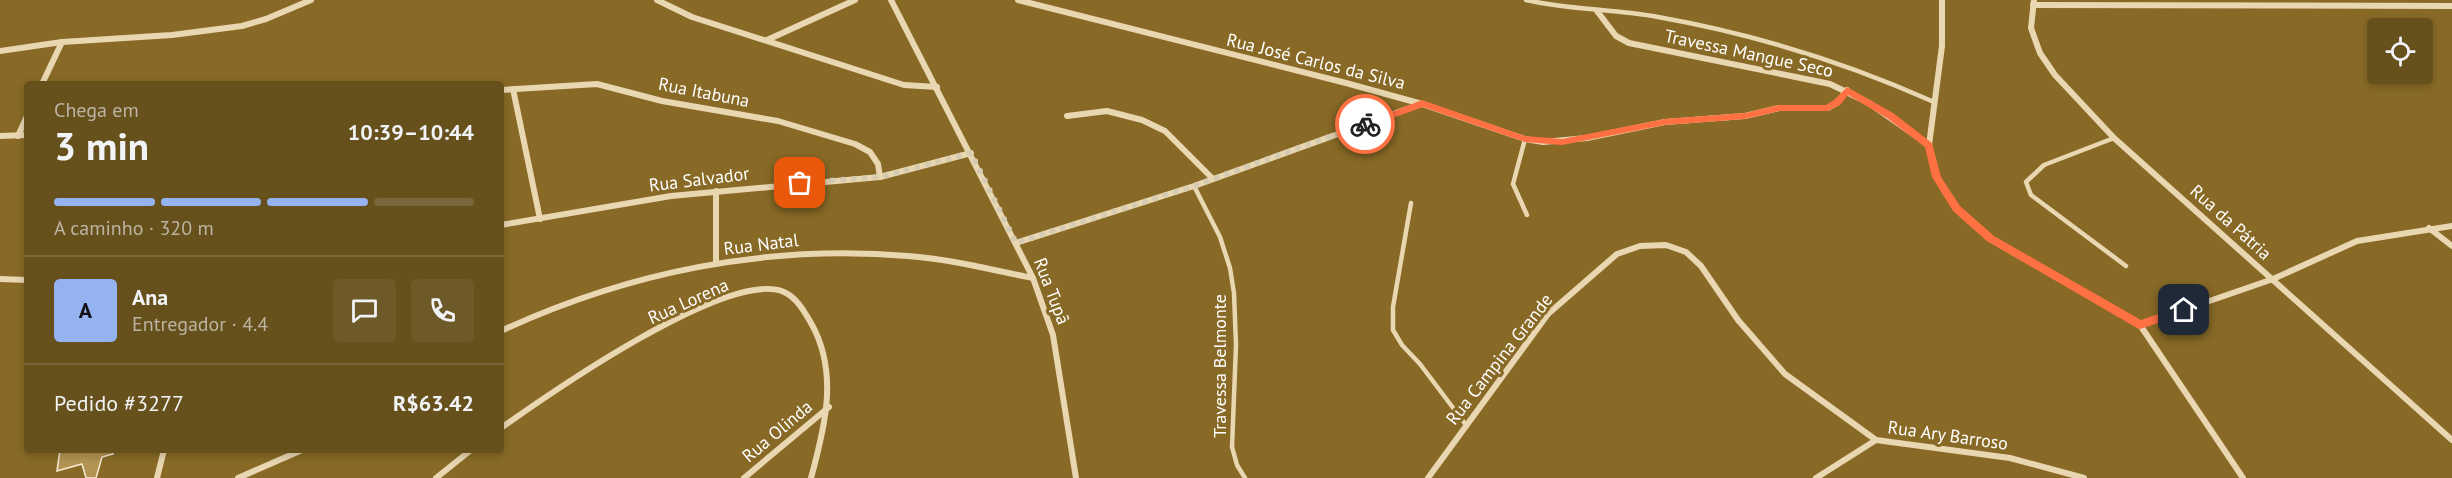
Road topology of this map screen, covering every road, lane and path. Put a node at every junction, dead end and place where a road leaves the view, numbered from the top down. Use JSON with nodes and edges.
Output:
{"nodes":[{"id":1,"x":311,"y":0,"type":"edge"},
{"id":2,"x":657,"y":0,"type":"edge"},
{"id":3,"x":855,"y":0,"type":"edge"},
{"id":4,"x":891,"y":0,"type":"edge"},
{"id":5,"x":1018,"y":0,"type":"edge"},
{"id":6,"x":1526,"y":0,"type":"edge"},
{"id":7,"x":1942,"y":0,"type":"edge"},
{"id":8,"x":2033,"y":3,"type":"edge"},
{"id":9,"x":2452,"y":6,"type":"edge"},
{"id":10,"x":1598,"y":11,"type":"junction"},
{"id":11,"x":767,"y":40,"type":"junction"},
{"id":12,"x":62,"y":42,"type":"junction"},
{"id":13,"x":0,"y":51,"type":"edge"},
{"id":14,"x":43,"y":81,"type":"edge"},
{"id":15,"x":937,"y":87,"type":"junction"},
{"id":16,"x":513,"y":89,"type":"junction"},
{"id":17,"x":504,"y":90,"type":"edge"},
{"id":18,"x":1847,"y":90,"type":"junction"},
{"id":19,"x":1934,"y":102,"type":"junction"},
{"id":20,"x":1422,"y":104,"type":"junction"},
{"id":21,"x":1067,"y":116,"type":"dead end"},
{"id":22,"x":24,"y":123,"type":"edge"},
{"id":23,"x":24,"y":135,"type":"edge"},
{"id":24,"x":0,"y":136,"type":"edge"},
{"id":25,"x":18,"y":136,"type":"junction"},
{"id":26,"x":2114,"y":138,"type":"junction"},
{"id":27,"x":1525,"y":139,"type":"junction"},
{"id":28,"x":1929,"y":145,"type":"junction"},
{"id":29,"x":971,"y":153,"type":"junction"},
{"id":30,"x":880,"y":177,"type":"junction"},
{"id":31,"x":1213,"y":179,"type":"junction"},
{"id":32,"x":1194,"y":186,"type":"junction"},
{"id":33,"x":716,"y":191,"type":"junction"},
{"id":34,"x":1412,"y":203,"type":"dead end"},
{"id":35,"x":1527,"y":215,"type":"dead end"},
{"id":36,"x":540,"y":219,"type":"junction"},
{"id":37,"x":504,"y":225,"type":"edge"},
{"id":38,"x":2452,"y":226,"type":"edge"},
{"id":39,"x":2428,"y":228,"type":"junction"},
{"id":40,"x":1016,"y":243,"type":"junction"},
{"id":41,"x":2452,"y":246,"type":"edge"},
{"id":42,"x":716,"y":264,"type":"junction"},
{"id":43,"x":2126,"y":266,"type":"dead end"},
{"id":44,"x":1033,"y":278,"type":"junction"},
{"id":45,"x":0,"y":279,"type":"edge"},
{"id":46,"x":2273,"y":279,"type":"junction"},
{"id":47,"x":24,"y":280,"type":"edge"},
{"id":48,"x":2140,"y":325,"type":"junction"},
{"id":49,"x":504,"y":330,"type":"edge"},
{"id":50,"x":829,"y":407,"type":"junction"},
{"id":51,"x":1466,"y":425,"type":"junction"},
{"id":52,"x":504,"y":426,"type":"edge"},
{"id":53,"x":1876,"y":440,"type":"junction"},
{"id":54,"x":2452,"y":440,"type":"edge"},
{"id":55,"x":163,"y":453,"type":"edge"},
{"id":56,"x":295,"y":453,"type":"edge"},
{"id":57,"x":467,"y":453,"type":"edge"},
{"id":58,"x":2082,"y":477,"type":"edge"},
{"id":59,"x":157,"y":478,"type":"edge"},
{"id":60,"x":238,"y":478,"type":"edge"},
{"id":61,"x":436,"y":478,"type":"edge"},
{"id":62,"x":744,"y":478,"type":"edge"},
{"id":63,"x":811,"y":478,"type":"edge"},
{"id":64,"x":1076,"y":478,"type":"edge"},
{"id":65,"x":1245,"y":478,"type":"edge"},
{"id":66,"x":1428,"y":478,"type":"edge"},
{"id":67,"x":1816,"y":478,"type":"edge"},
{"id":68,"x":2243,"y":478,"type":"edge"}],
"edges":[{"from":1,"to":12,"type":"street"},
{"from":2,"to":11,"type":"street"},
{"from":3,"to":11,"type":"street"},
{"from":4,"to":15,"type":"street","name":"Rua Tupã"},
{"from":5,"to":20,"type":"street","name":"Rua José Carlos da Silva"},
{"from":6,"to":10,"type":"lane"},
{"from":7,"to":19,"type":"street"},
{"from":8,"to":9,"type":"street"},
{"from":8,"to":26,"type":"street","name":"Rua da Pátria"},
{"from":10,"to":18,"type":"street","name":"Travessa Mangue Seco"},
{"from":10,"to":19,"type":"lane"},
{"from":11,"to":15,"type":"street"},
{"from":12,"to":13,"type":"street"},
{"from":12,"to":14,"type":"street"},
{"from":15,"to":29,"type":"street","name":"Rua Tupã"},
{"from":16,"to":17,"type":"street","name":"Rua Itabuna"},
{"from":16,"to":30,"type":"street","name":"Rua Itabuna"},
{"from":16,"to":36,"type":"street"},
{"from":18,"to":27,"type":"street","name":"Rua José Carlos da Silva"},
{"from":18,"to":28,"type":"street","name":"Travessa Mangue Seco"},
{"from":19,"to":28,"type":"street"},
{"from":20,"to":27,"type":"street","name":"Rua José Carlos da Silva"},
{"from":20,"to":31,"type":"street"},
{"from":21,"to":31,"type":"street"},
{"from":22,"to":25,"type":"street"},
{"from":23,"to":25,"type":"street"},
{"from":24,"to":25,"type":"street"},
{"from":26,"to":43,"type":"lane"},
{"from":26,"to":46,"type":"street","name":"Rua da Pátria"},
{"from":27,"to":35,"type":"lane"},
{"from":28,"to":48,"type":"street"},
{"from":29,"to":30,"type":"street","name":"Rua Salvador"},
{"from":29,"to":40,"type":"street","name":"Rua Tupã"},
{"from":30,"to":33,"type":"street","name":"Rua Salvador"},
{"from":31,"to":32,"type":"street"},
{"from":32,"to":40,"type":"street"},
{"from":32,"to":65,"type":"lane","name":"Travessa Belmonte"},
{"from":33,"to":36,"type":"street","name":"Rua Salvador"},
{"from":33,"to":42,"type":"street"},
{"from":34,"to":51,"type":"lane"},
{"from":36,"to":37,"type":"street","name":"Rua Salvador"},
{"from":38,"to":39,"type":"street"},
{"from":39,"to":41,"type":"street"},
{"from":39,"to":46,"type":"street"},
{"from":40,"to":44,"type":"street","name":"Rua Tupã"},
{"from":42,"to":44,"type":"street","name":"Rua Natal"},
{"from":42,"to":49,"type":"street","name":"Rua Natal"},
{"from":44,"to":64,"type":"street","name":"Rua Tupã"},
{"from":45,"to":47,"type":"street"},
{"from":46,"to":48,"type":"street"},
{"from":46,"to":54,"type":"street","name":"Rua da Pátria"},
{"from":48,"to":68,"type":"street"},
{"from":50,"to":52,"type":"street","name":"Rua Lorena"},
{"from":50,"to":62,"type":"street","name":"Rua Olinda"},
{"from":50,"to":63,"type":"street","name":"Rua Lorena"},
{"from":51,"to":53,"type":"street","name":"Rua Campina Grande"},
{"from":51,"to":66,"type":"street","name":"Rua Campina Grande"},
{"from":53,"to":58,"type":"street","name":"Rua Ary Barroso"},
{"from":53,"to":67,"type":"street","name":"Rua Ary Barroso"},
{"from":55,"to":59,"type":"street"},
{"from":56,"to":60,"type":"street"},
{"from":57,"to":61,"type":"street"}]}
